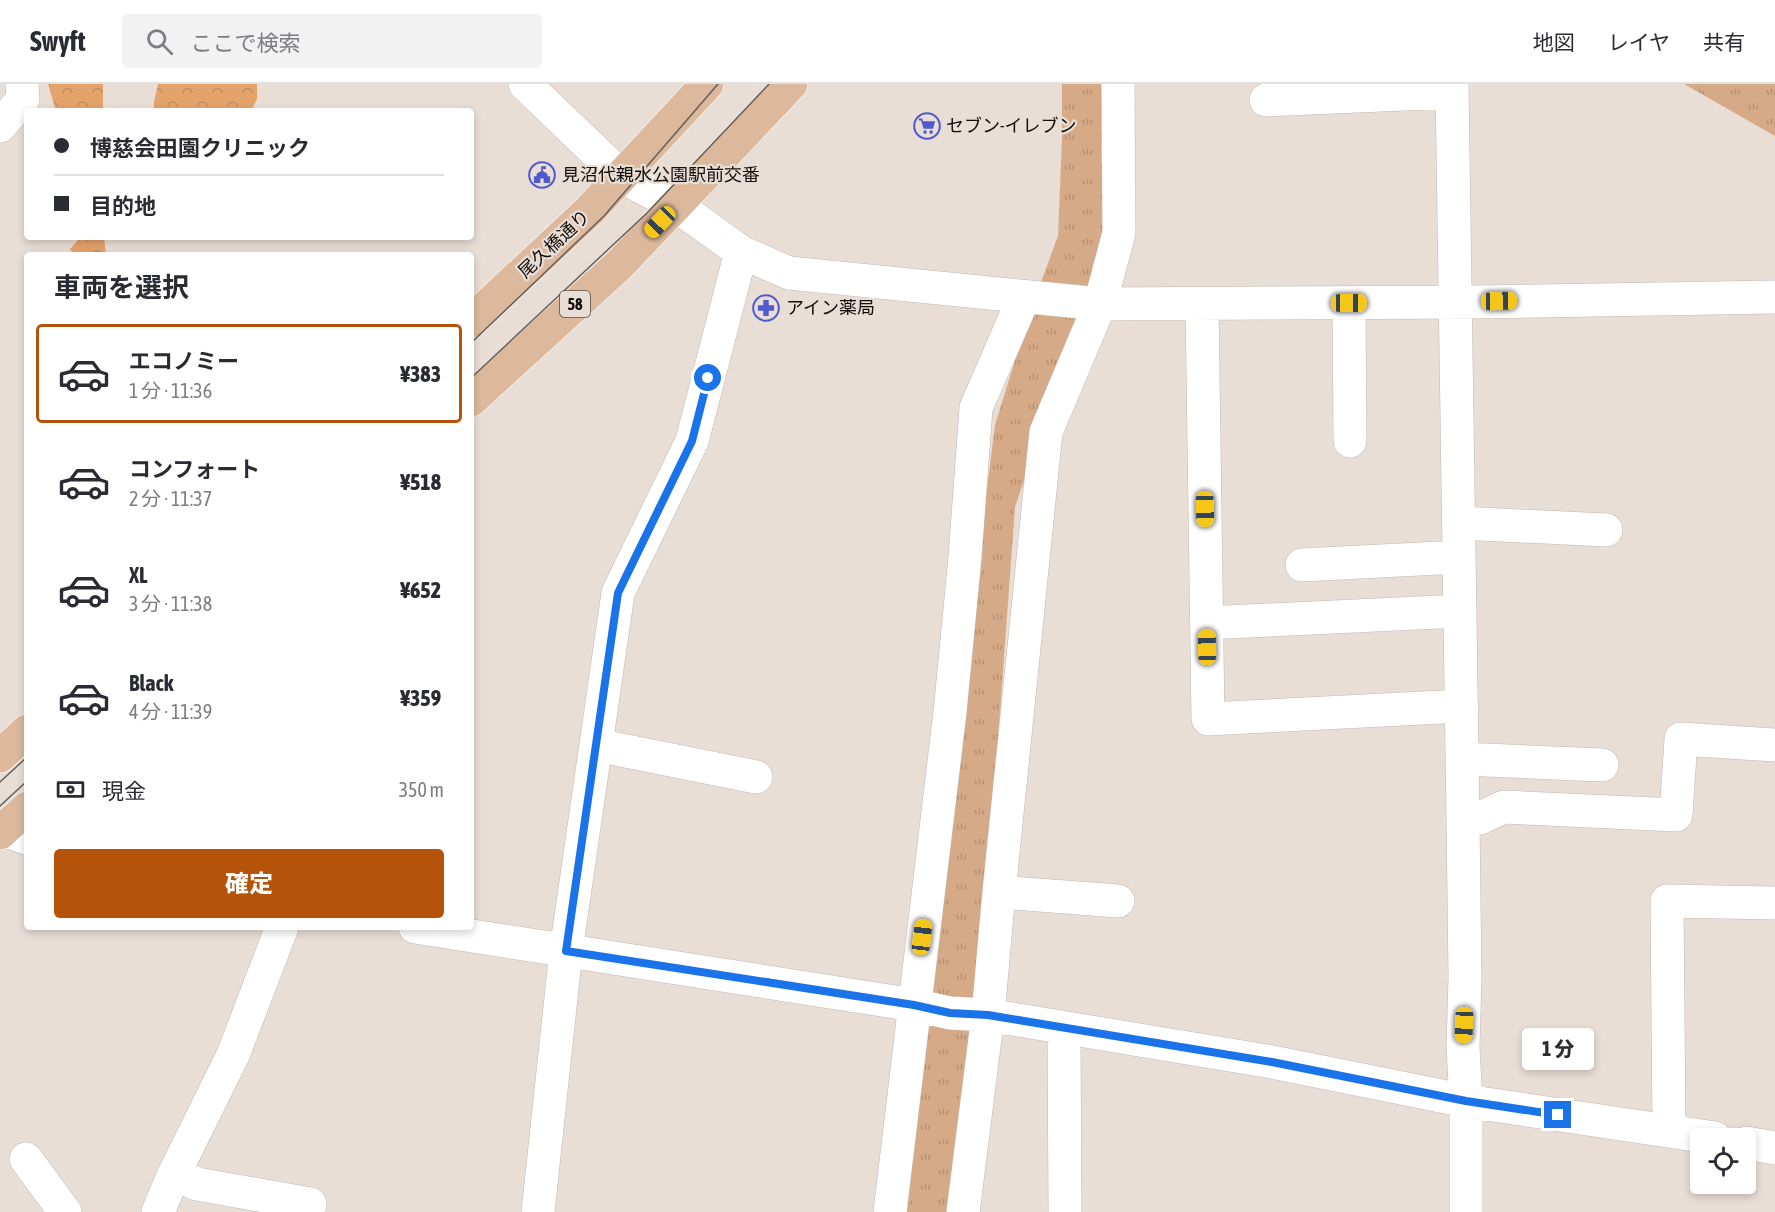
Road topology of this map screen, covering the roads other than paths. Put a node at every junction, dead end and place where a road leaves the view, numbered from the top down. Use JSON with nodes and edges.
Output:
{"nodes":[{"id":1,"x":22,"y":84,"type":"edge"},
{"id":2,"x":525,"y":84,"type":"edge"},
{"id":3,"x":707,"y":84,"type":"edge"},
{"id":4,"x":791,"y":84,"type":"edge"},
{"id":5,"x":1118,"y":84,"type":"edge"},
{"id":6,"x":1452,"y":88,"type":"edge"},
{"id":7,"x":1266,"y":100,"type":"dead end"},
{"id":8,"x":0,"y":126,"type":"edge"},
{"id":9,"x":622,"y":177,"type":"junction"},
{"id":10,"x":677,"y":206,"type":"junction"},
{"id":11,"x":741,"y":252,"type":"junction"},
{"id":12,"x":1024,"y":297,"type":"junction"},
{"id":13,"x":1775,"y":297,"type":"edge"},
{"id":14,"x":1455,"y":302,"type":"junction"},
{"id":15,"x":1349,"y":303,"type":"junction"},
{"id":16,"x":1100,"y":304,"type":"junction"},
{"id":17,"x":1202,"y":304,"type":"junction"},
{"id":18,"x":474,"y":318,"type":"edge"},
{"id":19,"x":474,"y":397,"type":"edge"},
{"id":20,"x":1350,"y":441,"type":"dead end"},
{"id":21,"x":1459,"y":523,"type":"junction"},
{"id":22,"x":1606,"y":530,"type":"dead end"},
{"id":23,"x":1459,"y":557,"type":"junction"},
{"id":24,"x":1302,"y":565,"type":"dead end"},
{"id":25,"x":1460,"y":611,"type":"junction"},
{"id":26,"x":1206,"y":623,"type":"junction"},
{"id":27,"x":1462,"y":706,"type":"junction"},
{"id":28,"x":24,"y":734,"type":"edge"},
{"id":29,"x":596,"y":745,"type":"junction"},
{"id":30,"x":1775,"y":745,"type":"edge"},
{"id":31,"x":0,"y":756,"type":"edge"},
{"id":32,"x":1462,"y":759,"type":"junction"},
{"id":33,"x":1602,"y":765,"type":"dead end"},
{"id":34,"x":756,"y":777,"type":"dead end"},
{"id":35,"x":24,"y":812,"type":"edge"},
{"id":36,"x":1463,"y":819,"type":"junction"},
{"id":37,"x":7,"y":832,"type":"edge"},
{"id":38,"x":999,"y":892,"type":"junction"},
{"id":39,"x":1118,"y":901,"type":"dead end"},
{"id":40,"x":1775,"y":903,"type":"edge"},
{"id":41,"x":281,"y":930,"type":"edge"},
{"id":42,"x":434,"y":930,"type":"edge"},
{"id":43,"x":566,"y":951,"type":"junction"},
{"id":44,"x":914,"y":1005,"type":"junction"},
{"id":45,"x":988,"y":1015,"type":"junction"},
{"id":46,"x":1064,"y":1029,"type":"junction"},
{"id":47,"x":1466,"y":1101,"type":"junction"},
{"id":48,"x":1669,"y":1131,"type":"junction"},
{"id":49,"x":1690,"y":1134,"type":"edge"},
{"id":50,"x":1756,"y":1145,"type":"edge"},
{"id":51,"x":1775,"y":1148,"type":"edge"},
{"id":52,"x":26,"y":1159,"type":"dead end"},
{"id":53,"x":174,"y":1174,"type":"junction"},
{"id":54,"x":310,"y":1204,"type":"dead end"},
{"id":55,"x":65,"y":1212,"type":"edge"},
{"id":56,"x":159,"y":1212,"type":"edge"},
{"id":57,"x":538,"y":1212,"type":"edge"},
{"id":58,"x":890,"y":1212,"type":"edge"},
{"id":59,"x":963,"y":1212,"type":"edge"},
{"id":60,"x":1065,"y":1212,"type":"edge"},
{"id":61,"x":1466,"y":1212,"type":"edge"}],
"edges":[{"from":1,"to":8,"type":"street"},
{"from":2,"to":9,"type":"street"},
{"from":3,"to":9,"type":"main road","name":"尾久橋通り"},
{"from":4,"to":10,"type":"main road","number":"58"},
{"from":5,"to":16,"type":"street"},
{"from":6,"to":7,"type":"street"},
{"from":6,"to":14,"type":"street"},
{"from":9,"to":10,"type":"street"},
{"from":9,"to":18,"type":"main road","name":"尾久橋通り"},
{"from":10,"to":11,"type":"street"},
{"from":10,"to":19,"type":"main road","number":"58"},
{"from":11,"to":12,"type":"street"},
{"from":11,"to":29,"type":"street"},
{"from":12,"to":16,"type":"street"},
{"from":12,"to":44,"type":"street"},
{"from":13,"to":14,"type":"street"},
{"from":14,"to":15,"type":"street"},
{"from":14,"to":21,"type":"street"},
{"from":15,"to":17,"type":"street"},
{"from":15,"to":20,"type":"street"},
{"from":16,"to":17,"type":"street"},
{"from":16,"to":38,"type":"street"},
{"from":17,"to":26,"type":"street"},
{"from":21,"to":22,"type":"street"},
{"from":21,"to":23,"type":"street"},
{"from":23,"to":24,"type":"street"},
{"from":23,"to":25,"type":"street"},
{"from":25,"to":26,"type":"street"},
{"from":25,"to":27,"type":"street"},
{"from":26,"to":27,"type":"street"},
{"from":27,"to":32,"type":"street"},
{"from":28,"to":31,"type":"main road"},
{"from":29,"to":34,"type":"street"},
{"from":29,"to":43,"type":"street"},
{"from":30,"to":36,"type":"street"},
{"from":32,"to":33,"type":"street"},
{"from":32,"to":36,"type":"street"},
{"from":35,"to":37,"type":"main road"},
{"from":36,"to":47,"type":"street"},
{"from":38,"to":39,"type":"street"},
{"from":38,"to":45,"type":"street"},
{"from":40,"to":48,"type":"street"},
{"from":41,"to":53,"type":"street"},
{"from":42,"to":43,"type":"street"},
{"from":43,"to":44,"type":"street"},
{"from":43,"to":57,"type":"street"},
{"from":44,"to":45,"type":"street"},
{"from":44,"to":58,"type":"street"},
{"from":45,"to":46,"type":"street"},
{"from":45,"to":59,"type":"street"},
{"from":46,"to":47,"type":"street"},
{"from":46,"to":60,"type":"street"},
{"from":47,"to":48,"type":"street"},
{"from":47,"to":61,"type":"street"},
{"from":48,"to":49,"type":"street"},
{"from":50,"to":51,"type":"street"},
{"from":52,"to":55,"type":"street"},
{"from":53,"to":54,"type":"street"},
{"from":53,"to":56,"type":"street"}]}
